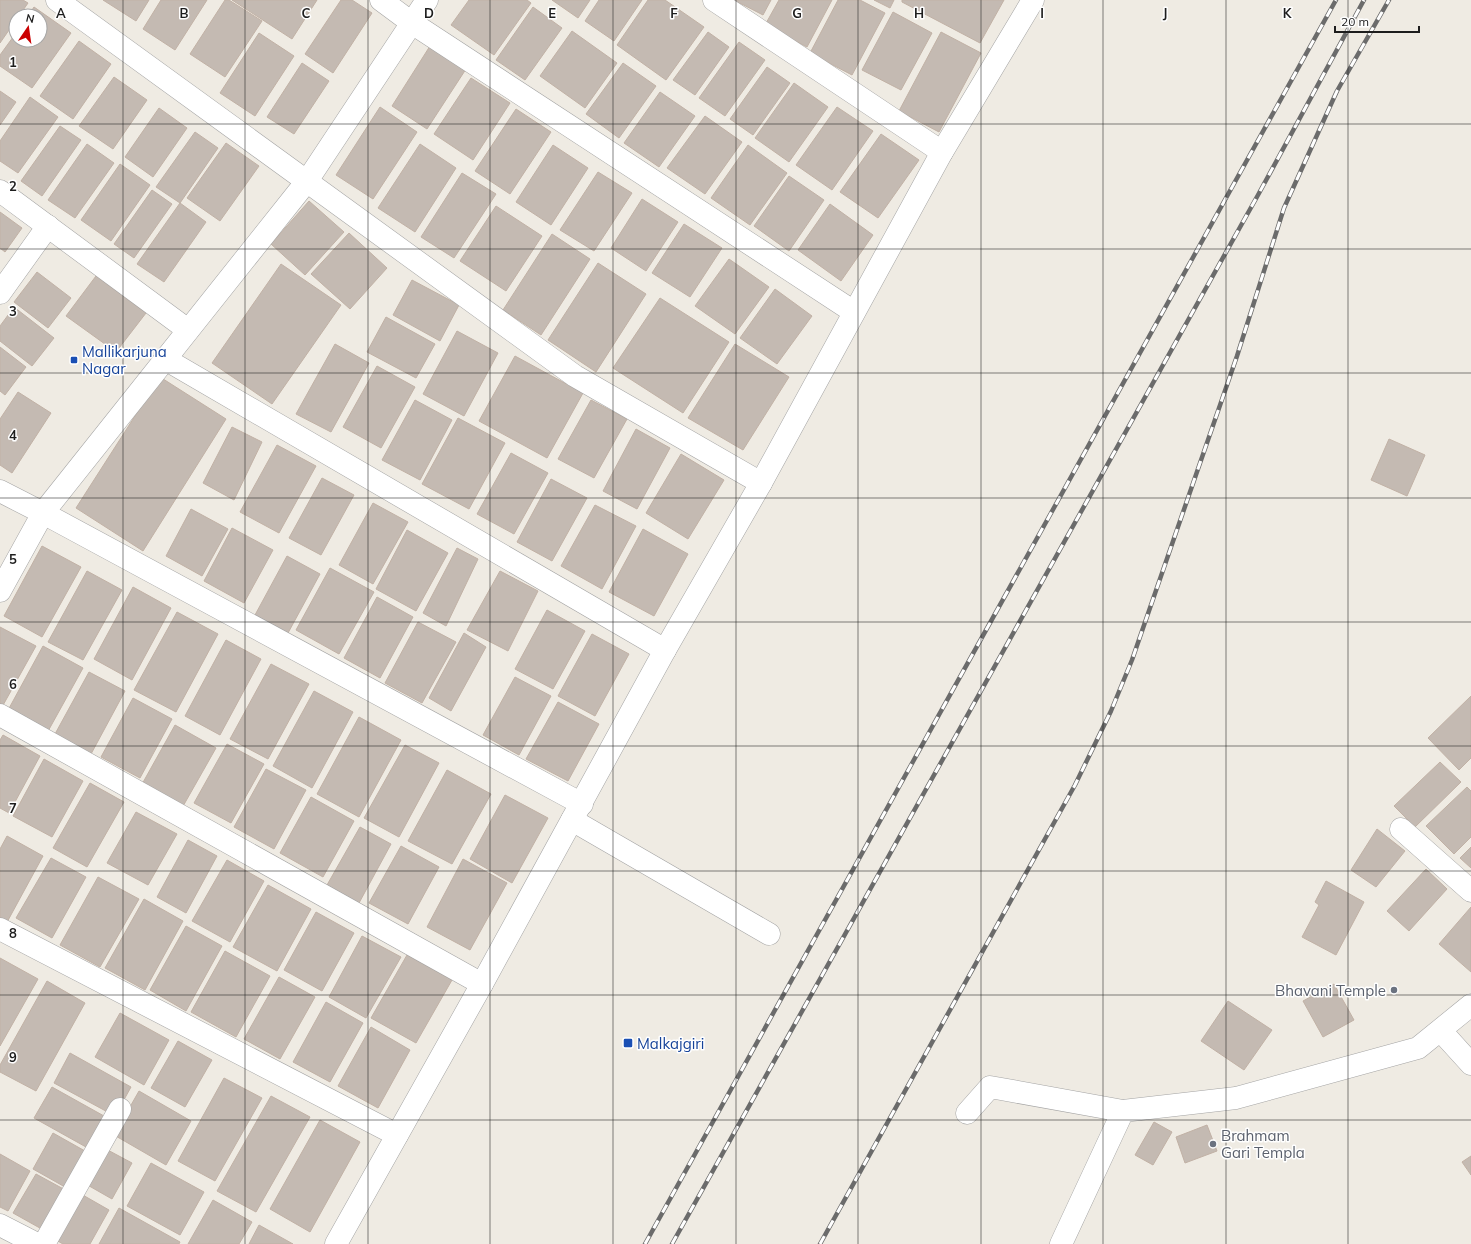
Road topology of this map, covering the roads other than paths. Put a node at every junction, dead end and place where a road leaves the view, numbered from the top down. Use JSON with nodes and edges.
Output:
{"nodes":[{"id":1,"x":57,"y":0,"type":"edge"},
{"id":2,"x":380,"y":0,"type":"edge"},
{"id":3,"x":427,"y":0,"type":"edge"},
{"id":4,"x":714,"y":0,"type":"edge"},
{"id":5,"x":1034,"y":0,"type":"edge"},
{"id":6,"x":412,"y":23,"type":"junction"},
{"id":7,"x":942,"y":152,"type":"junction"},
{"id":8,"x":307,"y":181,"type":"junction"},
{"id":9,"x":0,"y":191,"type":"edge"},
{"id":10,"x":48,"y":226,"type":"junction"},
{"id":11,"x":0,"y":293,"type":"edge"},
{"id":12,"x":854,"y":312,"type":"junction"},
{"id":13,"x":188,"y":330,"type":"junction"},
{"id":14,"x":165,"y":360,"type":"junction"},
{"id":15,"x":761,"y":483,"type":"junction"},
{"id":16,"x":0,"y":491,"type":"edge"},
{"id":17,"x":43,"y":513,"type":"junction"},
{"id":18,"x":0,"y":591,"type":"edge"},
{"id":19,"x":665,"y":650,"type":"junction"},
{"id":20,"x":0,"y":715,"type":"edge"},
{"id":21,"x":577,"y":812,"type":"junction"},
{"id":22,"x":1401,"y":829,"type":"dead end"},
{"id":23,"x":1471,"y":891,"type":"edge"},
{"id":24,"x":0,"y":928,"type":"edge"},
{"id":25,"x":769,"y":934,"type":"dead end"},
{"id":26,"x":482,"y":984,"type":"junction"},
{"id":27,"x":1471,"y":1005,"type":"edge"},
{"id":28,"x":1440,"y":1031,"type":"junction"},
{"id":29,"x":1471,"y":1064,"type":"edge"},
{"id":30,"x":120,"y":1109,"type":"dead end"},
{"id":31,"x":1123,"y":1111,"type":"junction"},
{"id":32,"x":967,"y":1113,"type":"dead end"},
{"id":33,"x":397,"y":1135,"type":"junction"},
{"id":34,"x":0,"y":1225,"type":"edge"},
{"id":35,"x":37,"y":1244,"type":"edge"},
{"id":36,"x":44,"y":1244,"type":"edge"},
{"id":37,"x":336,"y":1244,"type":"edge"},
{"id":38,"x":1061,"y":1244,"type":"edge"}],
"edges":[{"from":1,"to":8,"type":"street"},
{"from":2,"to":6,"type":"street"},
{"from":3,"to":6,"type":"street"},
{"from":4,"to":7,"type":"street"},
{"from":5,"to":7,"type":"street"},
{"from":6,"to":8,"type":"street"},
{"from":6,"to":12,"type":"street"},
{"from":7,"to":12,"type":"street"},
{"from":8,"to":13,"type":"street"},
{"from":8,"to":15,"type":"street"},
{"from":9,"to":10,"type":"street"},
{"from":10,"to":11,"type":"street"},
{"from":10,"to":13,"type":"street"},
{"from":12,"to":15,"type":"street"},
{"from":13,"to":14,"type":"street"},
{"from":14,"to":17,"type":"street"},
{"from":14,"to":19,"type":"street"},
{"from":15,"to":19,"type":"street"},
{"from":16,"to":17,"type":"street"},
{"from":17,"to":18,"type":"street"},
{"from":17,"to":21,"type":"street"},
{"from":19,"to":21,"type":"street"},
{"from":20,"to":26,"type":"street"},
{"from":21,"to":25,"type":"street"},
{"from":21,"to":26,"type":"street"},
{"from":22,"to":23,"type":"street"},
{"from":24,"to":33,"type":"street"},
{"from":26,"to":33,"type":"street"},
{"from":27,"to":28,"type":"street"},
{"from":28,"to":29,"type":"street"},
{"from":28,"to":31,"type":"street"},
{"from":30,"to":36,"type":"street"},
{"from":31,"to":32,"type":"street"},
{"from":31,"to":38,"type":"street"},
{"from":33,"to":37,"type":"street"},
{"from":34,"to":35,"type":"street"}]}
